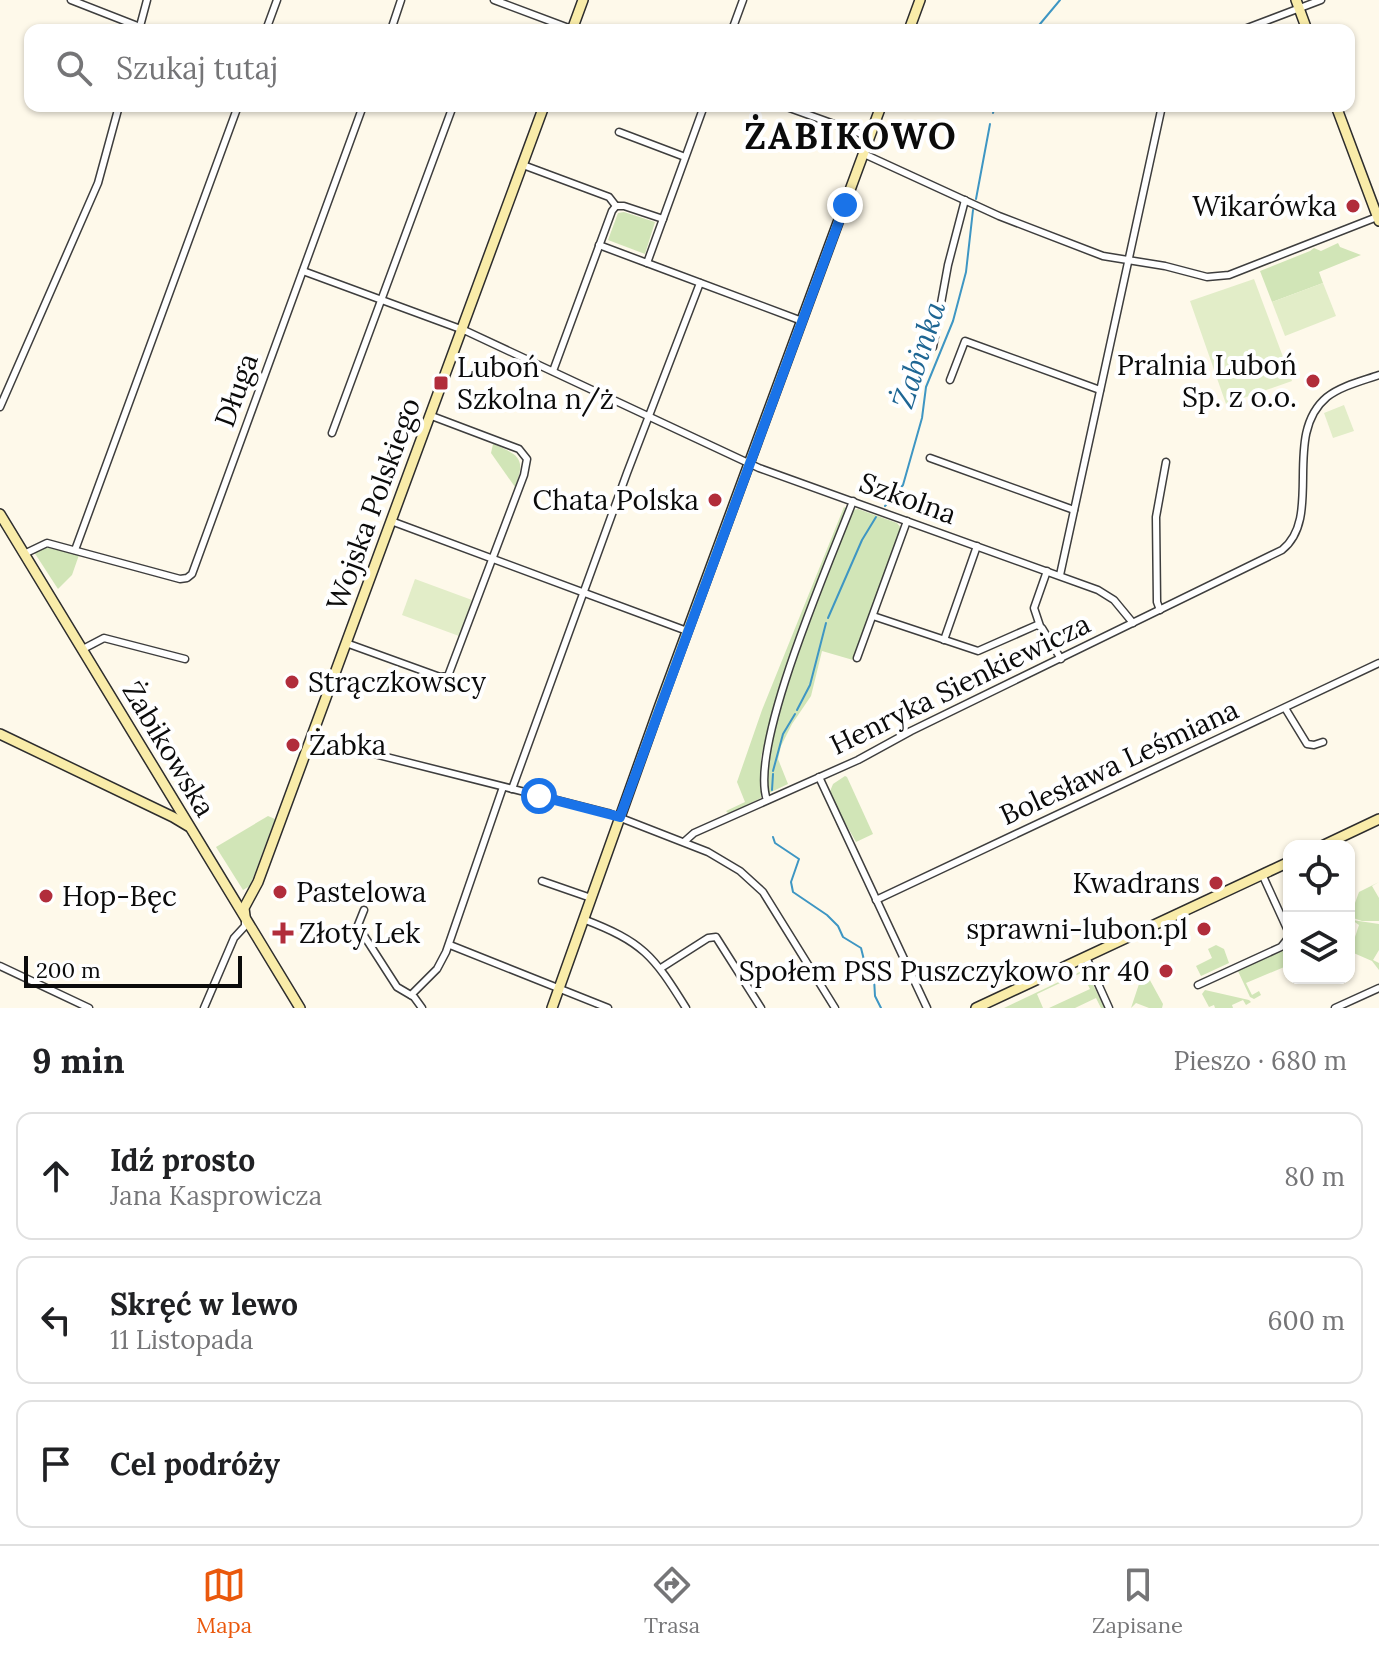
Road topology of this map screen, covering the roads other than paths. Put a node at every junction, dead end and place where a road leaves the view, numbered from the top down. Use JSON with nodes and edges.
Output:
{"nodes":[{"id":1,"x":71,"y":0,"type":"edge"},
{"id":2,"x":147,"y":0,"type":"edge"},
{"id":3,"x":277,"y":0,"type":"edge"},
{"id":4,"x":401,"y":0,"type":"edge"},
{"id":5,"x":494,"y":0,"type":"edge"},
{"id":6,"x":583,"y":0,"type":"edge"},
{"id":7,"x":743,"y":0,"type":"edge"},
{"id":8,"x":920,"y":0,"type":"edge"},
{"id":9,"x":1321,"y":0,"type":"edge"},
{"id":10,"x":1297,"y":4,"type":"edge"},
{"id":11,"x":129,"y":24,"type":"edge"},
{"id":12,"x":140,"y":24,"type":"edge"},
{"id":13,"x":268,"y":24,"type":"edge"},
{"id":14,"x":393,"y":24,"type":"edge"},
{"id":15,"x":557,"y":24,"type":"edge"},
{"id":16,"x":575,"y":24,"type":"edge"},
{"id":17,"x":734,"y":24,"type":"edge"},
{"id":18,"x":911,"y":24,"type":"edge"},
{"id":19,"x":1255,"y":24,"type":"edge"},
{"id":20,"x":1305,"y":24,"type":"edge"},
{"id":21,"x":117,"y":112,"type":"edge"},
{"id":22,"x":236,"y":112,"type":"edge"},
{"id":23,"x":361,"y":112,"type":"edge"},
{"id":24,"x":451,"y":112,"type":"edge"},
{"id":25,"x":542,"y":112,"type":"edge"},
{"id":26,"x":702,"y":112,"type":"edge"},
{"id":27,"x":801,"y":112,"type":"edge"},
{"id":28,"x":879,"y":112,"type":"edge"},
{"id":29,"x":1161,"y":112,"type":"edge"},
{"id":30,"x":1338,"y":112,"type":"edge"},
{"id":31,"x":619,"y":132,"type":"dead end"},
{"id":32,"x":870,"y":137,"type":"junction"},
{"id":33,"x":864,"y":154,"type":"junction"},
{"id":34,"x":685,"y":157,"type":"junction"},
{"id":35,"x":523,"y":165,"type":"junction"},
{"id":36,"x":965,"y":200,"type":"junction"},
{"id":37,"x":616,"y":206,"type":"junction"},
{"id":38,"x":663,"y":219,"type":"junction"},
{"id":39,"x":1378,"y":219,"type":"edge"},
{"id":40,"x":599,"y":245,"type":"junction"},
{"id":41,"x":1129,"y":261,"type":"junction"},
{"id":42,"x":647,"y":263,"type":"junction"},
{"id":43,"x":303,"y":271,"type":"junction"},
{"id":44,"x":700,"y":283,"type":"junction"},
{"id":45,"x":382,"y":299,"type":"junction"},
{"id":46,"x":802,"y":321,"type":"junction"},
{"id":47,"x":462,"y":329,"type":"junction"},
{"id":48,"x":933,"y":347,"type":"dead end"},
{"id":49,"x":553,"y":371,"type":"junction"},
{"id":50,"x":1379,"y":375,"type":"edge"},
{"id":51,"x":950,"y":380,"type":"dead end"},
{"id":52,"x":1100,"y":390,"type":"junction"},
{"id":53,"x":0,"y":407,"type":"edge"},
{"id":54,"x":649,"y":415,"type":"junction"},
{"id":55,"x":434,"y":417,"type":"junction"},
{"id":56,"x":332,"y":433,"type":"dead end"},
{"id":57,"x":930,"y":458,"type":"dead end"},
{"id":58,"x":1166,"y":462,"type":"dead end"},
{"id":59,"x":749,"y":463,"type":"junction"},
{"id":60,"x":853,"y":501,"type":"junction"},
{"id":61,"x":1074,"y":510,"type":"junction"},
{"id":62,"x":0,"y":514,"type":"edge"},
{"id":63,"x":391,"y":521,"type":"junction"},
{"id":64,"x":907,"y":521,"type":"junction"},
{"id":65,"x":977,"y":546,"type":"junction"},
{"id":66,"x":75,"y":550,"type":"junction"},
{"id":67,"x":24,"y":554,"type":"junction"},
{"id":68,"x":493,"y":559,"type":"junction"},
{"id":69,"x":1047,"y":571,"type":"junction"},
{"id":70,"x":1060,"y":575,"type":"junction"},
{"id":71,"x":583,"y":593,"type":"junction"},
{"id":72,"x":1160,"y":610,"type":"junction"},
{"id":73,"x":873,"y":616,"type":"junction"},
{"id":74,"x":1133,"y":623,"type":"junction"},
{"id":75,"x":1040,"y":626,"type":"junction"},
{"id":76,"x":687,"y":631,"type":"junction"},
{"id":77,"x":944,"y":640,"type":"junction"},
{"id":78,"x":350,"y":644,"type":"junction"},
{"id":79,"x":83,"y":649,"type":"junction"},
{"id":80,"x":857,"y":658,"type":"dead end"},
{"id":81,"x":185,"y":659,"type":"dead end"},
{"id":82,"x":1061,"y":659,"type":"junction"},
{"id":83,"x":1379,"y":663,"type":"edge"},
{"id":84,"x":1285,"y":708,"type":"junction"},
{"id":85,"x":0,"y":734,"type":"edge"},
{"id":86,"x":311,"y":738,"type":"junction"},
{"id":87,"x":1323,"y":742,"type":"dead end"},
{"id":88,"x":819,"y":777,"type":"junction"},
{"id":89,"x":166,"y":787,"type":"junction"},
{"id":90,"x":503,"y":787,"type":"junction"},
{"id":91,"x":512,"y":789,"type":"junction"},
{"id":92,"x":767,"y":800,"type":"junction"},
{"id":93,"x":161,"y":810,"type":"junction"},
{"id":94,"x":620,"y":817,"type":"junction"},
{"id":95,"x":1377,"y":820,"type":"edge"},
{"id":96,"x":1379,"y":831,"type":"edge"},
{"id":97,"x":193,"y":832,"type":"junction"},
{"id":98,"x":1335,"y":840,"type":"edge"},
{"id":99,"x":685,"y":841,"type":"junction"},
{"id":100,"x":1283,"y":865,"type":"edge"},
{"id":101,"x":1262,"y":874,"type":"junction"},
{"id":102,"x":542,"y":881,"type":"dead end"},
{"id":103,"x":591,"y":898,"type":"junction"},
{"id":104,"x":876,"y":900,"type":"junction"},
{"id":105,"x":364,"y":910,"type":"dead end"},
{"id":106,"x":245,"y":916,"type":"junction"},
{"id":107,"x":583,"y":919,"type":"junction"},
{"id":108,"x":1283,"y":921,"type":"edge"},
{"id":109,"x":1283,"y":944,"type":"edge"},
{"id":110,"x":450,"y":945,"type":"junction"},
{"id":111,"x":1086,"y":956,"type":"junction"},
{"id":112,"x":0,"y":966,"type":"edge"},
{"id":113,"x":661,"y":968,"type":"junction"},
{"id":114,"x":1198,"y":985,"type":"dead end"},
{"id":115,"x":559,"y":988,"type":"junction"},
{"id":116,"x":1379,"y":988,"type":"edge"},
{"id":117,"x":411,"y":995,"type":"junction"},
{"id":118,"x":89,"y":1008,"type":"edge"},
{"id":119,"x":204,"y":1008,"type":"edge"},
{"id":120,"x":300,"y":1008,"type":"edge"},
{"id":121,"x":422,"y":1008,"type":"edge"},
{"id":122,"x":552,"y":1008,"type":"edge"},
{"id":123,"x":608,"y":1008,"type":"edge"},
{"id":124,"x":686,"y":1008,"type":"edge"},
{"id":125,"x":761,"y":1008,"type":"edge"},
{"id":126,"x":835,"y":1008,"type":"edge"},
{"id":127,"x":927,"y":1008,"type":"edge"},
{"id":128,"x":976,"y":1008,"type":"edge"},
{"id":129,"x":1109,"y":1008,"type":"edge"},
{"id":130,"x":1335,"y":1008,"type":"edge"}],
"edges":[{"from":1,"to":11,"type":"street"},
{"from":2,"to":12,"type":"street"},
{"from":3,"to":13,"type":"street"},
{"from":4,"to":14,"type":"street"},
{"from":5,"to":15,"type":"street"},
{"from":6,"to":16,"type":"street"},
{"from":7,"to":17,"type":"street"},
{"from":8,"to":18,"type":"street"},
{"from":9,"to":10,"type":"street"},
{"from":10,"to":19,"type":"street"},
{"from":10,"to":20,"type":"street"},
{"from":21,"to":53,"type":"street"},
{"from":22,"to":66,"type":"street"},
{"from":23,"to":43,"type":"street","name":"Długa"},
{"from":24,"to":45,"type":"street"},
{"from":25,"to":35,"type":"street","name":"Wojska Polskiego"},
{"from":26,"to":34,"type":"street"},
{"from":27,"to":32,"type":"street"},
{"from":28,"to":32,"type":"street"},
{"from":29,"to":41,"type":"street"},
{"from":30,"to":39,"type":"street"},
{"from":31,"to":34,"type":"street"},
{"from":32,"to":33,"type":"street"},
{"from":33,"to":36,"type":"street"},
{"from":33,"to":46,"type":"street"},
{"from":34,"to":38,"type":"street"},
{"from":35,"to":37,"type":"street"},
{"from":35,"to":47,"type":"street","name":"Wojska Polskiego"},
{"from":36,"to":41,"type":"street"},
{"from":36,"to":48,"type":"street"},
{"from":37,"to":38,"type":"street"},
{"from":37,"to":40,"type":"street"},
{"from":38,"to":42,"type":"street"},
{"from":39,"to":41,"type":"street"},
{"from":40,"to":42,"type":"street"},
{"from":40,"to":49,"type":"street"},
{"from":41,"to":52,"type":"street"},
{"from":42,"to":44,"type":"street"},
{"from":43,"to":45,"type":"street","name":"Szkolna"},
{"from":43,"to":66,"type":"street","name":"Długa"},
{"from":44,"to":46,"type":"street"},
{"from":44,"to":54,"type":"street"},
{"from":45,"to":47,"type":"street","name":"Szkolna"},
{"from":45,"to":56,"type":"street"},
{"from":46,"to":59,"type":"street"},
{"from":47,"to":49,"type":"street","name":"Szkolna"},
{"from":47,"to":55,"type":"street","name":"Wojska Polskiego"},
{"from":49,"to":54,"type":"street","name":"Szkolna"},
{"from":50,"to":72,"type":"street"},
{"from":51,"to":52,"type":"street"},
{"from":52,"to":61,"type":"street"},
{"from":54,"to":59,"type":"street","name":"Szkolna"},
{"from":54,"to":71,"type":"street"},
{"from":55,"to":63,"type":"street","name":"Wojska Polskiego"},
{"from":55,"to":68,"type":"street"},
{"from":57,"to":61,"type":"street"},
{"from":58,"to":72,"type":"street"},
{"from":59,"to":60,"type":"street","name":"Szkolna"},
{"from":59,"to":76,"type":"street"},
{"from":60,"to":64,"type":"street","name":"Szkolna"},
{"from":60,"to":92,"type":"street"},
{"from":61,"to":70,"type":"street"},
{"from":62,"to":67,"type":"street","name":"Żabikowska"},
{"from":63,"to":68,"type":"street"},
{"from":63,"to":78,"type":"street","name":"Wojska Polskiego"},
{"from":64,"to":65,"type":"street","name":"Szkolna"},
{"from":64,"to":73,"type":"street"},
{"from":65,"to":69,"type":"street","name":"Szkolna"},
{"from":65,"to":77,"type":"street"},
{"from":66,"to":67,"type":"street"},
{"from":67,"to":79,"type":"street","name":"Żabikowska"},
{"from":68,"to":71,"type":"street"},
{"from":68,"to":78,"type":"street"},
{"from":69,"to":70,"type":"street","name":"Szkolna"},
{"from":69,"to":75,"type":"street"},
{"from":70,"to":74,"type":"street","name":"Szkolna"},
{"from":71,"to":76,"type":"street"},
{"from":71,"to":91,"type":"street"},
{"from":72,"to":74,"type":"street"},
{"from":73,"to":77,"type":"street"},
{"from":73,"to":80,"type":"street"},
{"from":74,"to":82,"type":"street","name":"Henryka Sienkiewicza"},
{"from":75,"to":77,"type":"street"},
{"from":75,"to":82,"type":"street"},
{"from":76,"to":94,"type":"street"},
{"from":78,"to":86,"type":"street","name":"Wojska Polskiego"},
{"from":79,"to":81,"type":"street"},
{"from":79,"to":89,"type":"street","name":"Żabikowska"},
{"from":82,"to":88,"type":"street","name":"Henryka Sienkiewicza"},
{"from":83,"to":84,"type":"street","name":"Bolesława Leśmiana"},
{"from":84,"to":87,"type":"street"},
{"from":84,"to":104,"type":"street","name":"Bolesława Leśmiana"},
{"from":85,"to":93,"type":"street"},
{"from":86,"to":90,"type":"street"},
{"from":86,"to":106,"type":"street","name":"Wojska Polskiego"},
{"from":88,"to":92,"type":"street"},
{"from":88,"to":104,"type":"street","name":"Henryka Sienkiewicza"},
{"from":89,"to":93,"type":"street"},
{"from":89,"to":97,"type":"street","name":"Żabikowska"},
{"from":90,"to":91,"type":"street"},
{"from":90,"to":110,"type":"street"},
{"from":91,"to":94,"type":"street"},
{"from":92,"to":99,"type":"street"},
{"from":93,"to":97,"type":"street"},
{"from":94,"to":99,"type":"street"},
{"from":94,"to":103,"type":"street"},
{"from":95,"to":96,"type":"street"},
{"from":95,"to":98,"type":"street"},
{"from":97,"to":106,"type":"street","name":"Żabikowska"},
{"from":99,"to":126,"type":"street"},
{"from":100,"to":101,"type":"street"},
{"from":101,"to":108,"type":"street"},
{"from":101,"to":111,"type":"street"},
{"from":102,"to":103,"type":"street"},
{"from":103,"to":107,"type":"street"},
{"from":104,"to":127,"type":"street","name":"Henryka Sienkiewicza"},
{"from":105,"to":117,"type":"street"},
{"from":106,"to":119,"type":"street"},
{"from":106,"to":120,"type":"street","name":"Żabikowska"},
{"from":107,"to":113,"type":"street"},
{"from":107,"to":115,"type":"street"},
{"from":109,"to":114,"type":"street"},
{"from":110,"to":115,"type":"street"},
{"from":110,"to":117,"type":"street"},
{"from":111,"to":128,"type":"street"},
{"from":111,"to":129,"type":"street"},
{"from":112,"to":118,"type":"street"},
{"from":113,"to":124,"type":"street"},
{"from":113,"to":125,"type":"street"},
{"from":115,"to":122,"type":"street"},
{"from":115,"to":123,"type":"street"},
{"from":116,"to":130,"type":"street"},
{"from":117,"to":121,"type":"street"}]}
